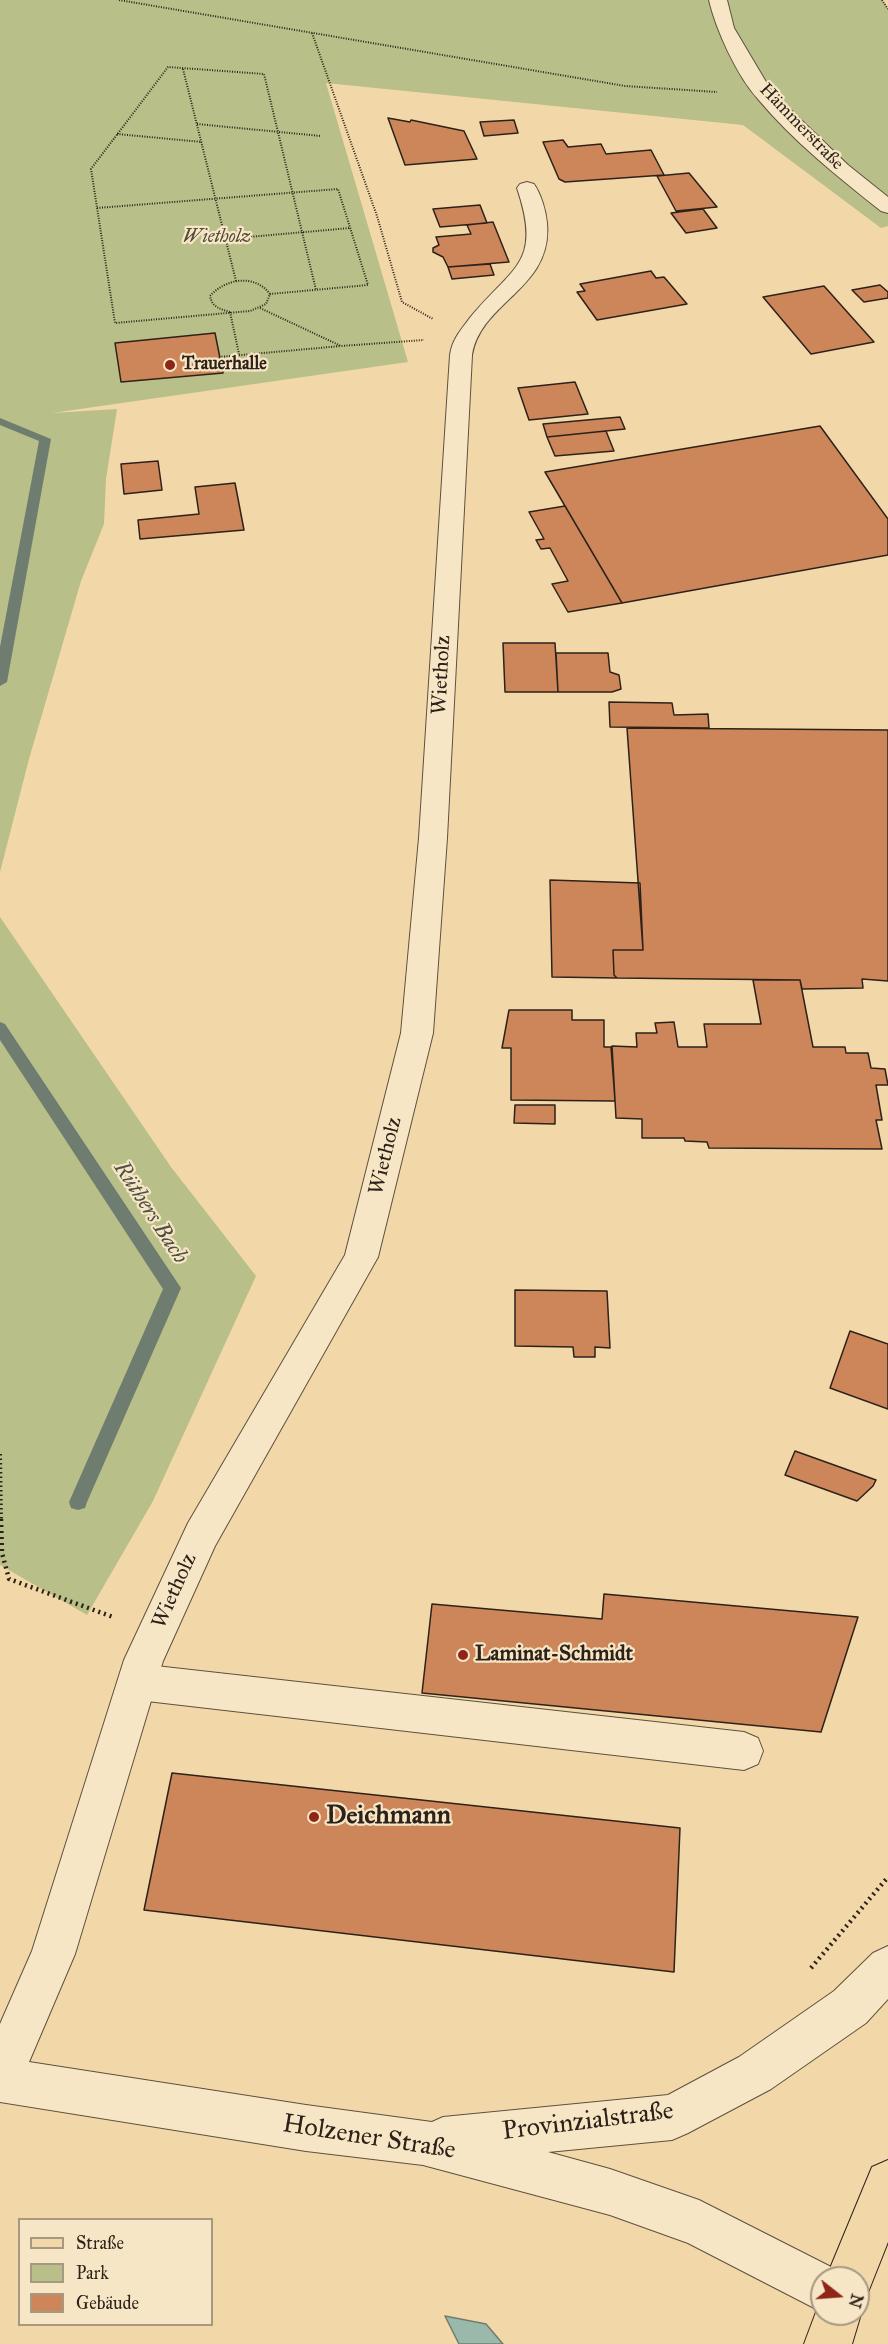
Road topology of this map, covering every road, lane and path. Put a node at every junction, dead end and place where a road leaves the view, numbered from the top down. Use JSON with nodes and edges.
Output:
{"nodes":[{"id":1,"x":119,"y":0,"type":"edge"},
{"id":2,"x":718,"y":0,"type":"edge"},
{"id":3,"x":882,"y":0,"type":"edge"},
{"id":4,"x":888,"y":9,"type":"edge"},
{"id":5,"x":312,"y":33,"type":"junction"},
{"id":6,"x":183,"y":69,"type":"junction"},
{"id":7,"x":764,"y":95,"type":"junction"},
{"id":8,"x":197,"y":124,"type":"junction"},
{"id":9,"x":276,"y":132,"type":"junction"},
{"id":10,"x":116,"y":134,"type":"junction"},
{"id":11,"x":321,"y":136,"type":"dead end"},
{"id":12,"x":202,"y":142,"type":"junction"},
{"id":13,"x":527,"y":188,"type":"dead end"},
{"id":14,"x":291,"y":193,"type":"junction"},
{"id":15,"x":216,"y":199,"type":"junction"},
{"id":16,"x":888,"y":207,"type":"edge"},
{"id":17,"x":97,"y":208,"type":"junction"},
{"id":18,"x":350,"y":228,"type":"junction"},
{"id":19,"x":302,"y":232,"type":"junction"},
{"id":20,"x":226,"y":238,"type":"junction"},
{"id":21,"x":236,"y":281,"type":"junction"},
{"id":22,"x":316,"y":290,"type":"junction"},
{"id":23,"x":270,"y":294,"type":"junction"},
{"id":24,"x":259,"y":308,"type":"junction"},
{"id":25,"x":230,"y":312,"type":"junction"},
{"id":26,"x":465,"y":338,"type":"junction"},
{"id":27,"x":341,"y":346,"type":"junction"},
{"id":28,"x":239,"y":354,"type":"junction"},
{"id":29,"x":219,"y":357,"type":"dead end"},
{"id":30,"x":0,"y":1454,"type":"edge"},
{"id":31,"x":141,"y":1671,"type":"junction"},
{"id":32,"x":744,"y":1751,"type":"dead end"},
{"id":33,"x":888,"y":1968,"type":"edge"},
{"id":34,"x":0,"y":2078,"type":"edge"},
{"id":35,"x":423,"y":2142,"type":"junction"},
{"id":36,"x":888,"y":2183,"type":"edge"},
{"id":37,"x":855,"y":2266,"type":"edge"},
{"id":38,"x":810,"y":2283,"type":"edge"},
{"id":39,"x":833,"y":2326,"type":"edge"},
{"id":40,"x":828,"y":2344,"type":"edge"}],
"edges":[{"from":1,"to":5,"type":"path"},
{"from":2,"to":7,"type":"street","name":"Hämmerstraße"},
{"from":3,"to":4,"type":"path"},
{"from":5,"to":7,"type":"path"},
{"from":5,"to":26,"type":"path"},
{"from":6,"to":8,"type":"path"},
{"from":6,"to":9,"type":"path"},
{"from":6,"to":10,"type":"path"},
{"from":7,"to":16,"type":"street","name":"Hämmerstraße"},
{"from":8,"to":9,"type":"path"},
{"from":8,"to":12,"type":"path"},
{"from":9,"to":11,"type":"path"},
{"from":9,"to":14,"type":"path"},
{"from":10,"to":12,"type":"path"},
{"from":10,"to":17,"type":"path"},
{"from":12,"to":15,"type":"path"},
{"from":13,"to":26,"type":"street"},
{"from":14,"to":15,"type":"path"},
{"from":14,"to":18,"type":"path"},
{"from":14,"to":19,"type":"path"},
{"from":15,"to":17,"type":"path"},
{"from":15,"to":20,"type":"path"},
{"from":17,"to":25,"type":"path"},
{"from":18,"to":19,"type":"path"},
{"from":18,"to":22,"type":"path"},
{"from":19,"to":20,"type":"path"},
{"from":19,"to":22,"type":"path"},
{"from":20,"to":21,"type":"path"},
{"from":21,"to":23,"type":"path"},
{"from":21,"to":25,"type":"path"},
{"from":22,"to":23,"type":"path"},
{"from":23,"to":24,"type":"path"},
{"from":24,"to":25,"type":"path"},
{"from":24,"to":27,"type":"path"},
{"from":25,"to":28,"type":"path"},
{"from":26,"to":27,"type":"path"},
{"from":26,"to":31,"type":"street","name":"Wietholz"},
{"from":27,"to":28,"type":"path"},
{"from":28,"to":29,"type":"path"},
{"from":30,"to":31,"type":"path"},
{"from":31,"to":32,"type":"lane"},
{"from":31,"to":34,"type":"street","name":"Wietholz"},
{"from":33,"to":35,"type":"street","name":"Provinzialstraße"},
{"from":34,"to":35,"type":"street","name":"Holzener Straße"},
{"from":35,"to":38,"type":"street","name":"Holzener Straße"},
{"from":36,"to":37,"type":"main road"},
{"from":39,"to":40,"type":"main road"}]}
